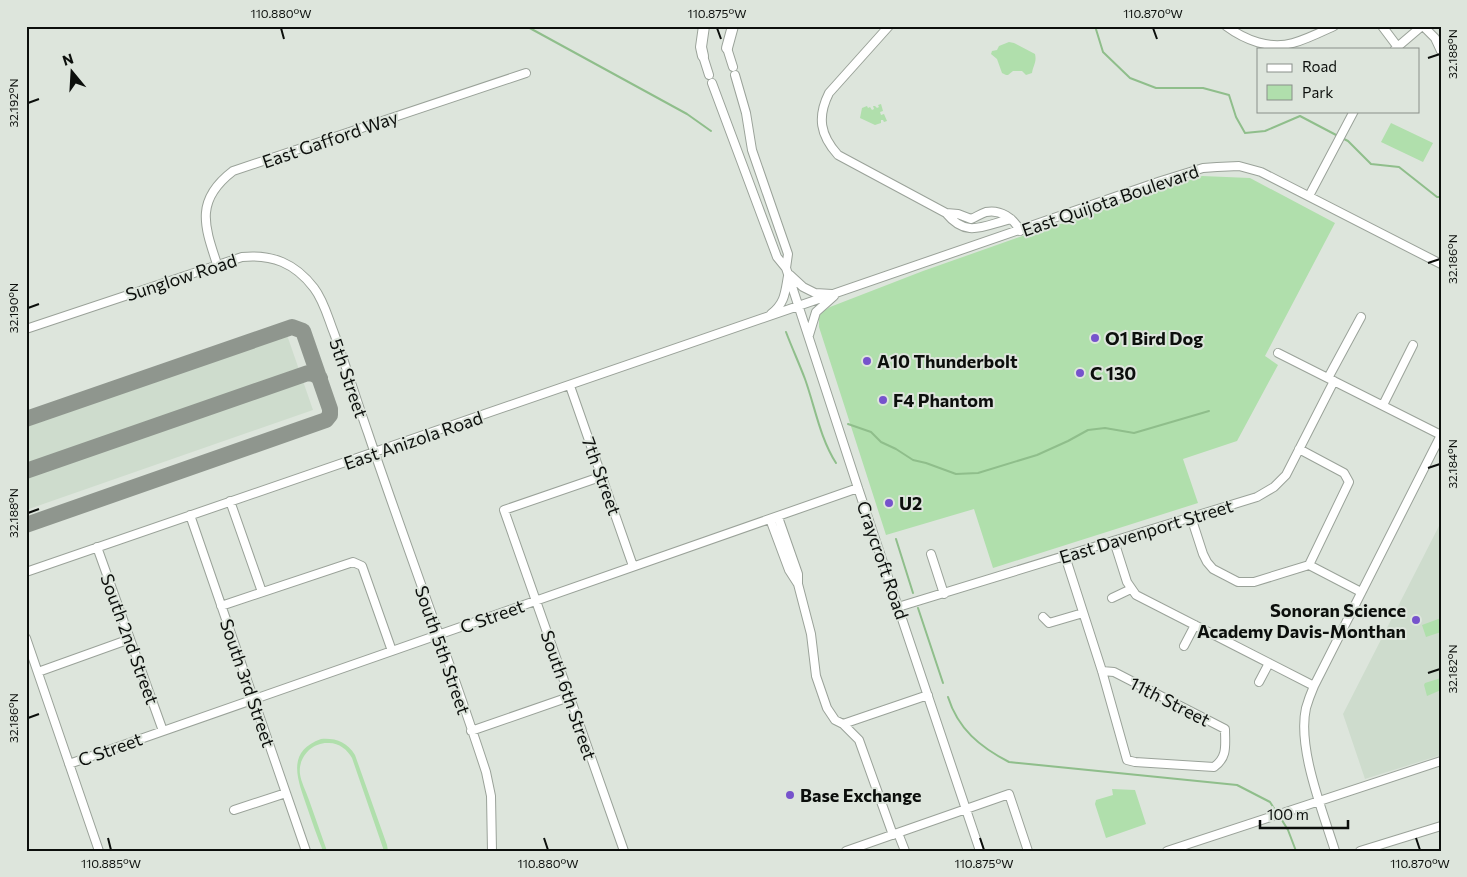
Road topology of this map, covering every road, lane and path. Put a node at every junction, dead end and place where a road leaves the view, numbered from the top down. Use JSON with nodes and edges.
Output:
{"nodes":[{"id":1,"x":704,"y":26,"type":"edge"},
{"id":2,"x":733,"y":26,"type":"edge"},
{"id":3,"x":889,"y":26,"type":"edge"},
{"id":4,"x":1226,"y":26,"type":"edge"},
{"id":5,"x":1334,"y":26,"type":"edge"},
{"id":6,"x":1382,"y":26,"type":"edge"},
{"id":7,"x":1422,"y":26,"type":"edge"},
{"id":8,"x":727,"y":48,"type":"joint"},
{"id":9,"x":1396,"y":48,"type":"edge"},
{"id":10,"x":1441,"y":51,"type":"edge"},
{"id":11,"x":703,"y":56,"type":"joint"},
{"id":12,"x":526,"y":73,"type":"dead end"},
{"id":13,"x":1353,"y":112,"type":"edge"},
{"id":14,"x":1309,"y":196,"type":"junction"},
{"id":15,"x":946,"y":212,"type":"junction"},
{"id":16,"x":1010,"y":219,"type":"junction"},
{"id":17,"x":1020,"y":231,"type":"junction"},
{"id":18,"x":216,"y":264,"type":"junction"},
{"id":19,"x":1441,"y":264,"type":"edge"},
{"id":20,"x":787,"y":271,"type":"junction"},
{"id":21,"x":836,"y":294,"type":"junction"},
{"id":22,"x":323,"y":302,"type":"joint"},
{"id":23,"x":799,"y":306,"type":"junction"},
{"id":24,"x":1360,"y":317,"type":"dead end"},
{"id":25,"x":766,"y":318,"type":"junction"},
{"id":26,"x":26,"y":329,"type":"edge"},
{"id":27,"x":809,"y":335,"type":"junction"},
{"id":28,"x":1413,"y":345,"type":"dead end"},
{"id":29,"x":1278,"y":353,"type":"dead end"},
{"id":30,"x":1331,"y":380,"type":"junction"},
{"id":31,"x":570,"y":386,"type":"junction"},
{"id":32,"x":1383,"y":405,"type":"junction"},
{"id":33,"x":1441,"y":435,"type":"edge"},
{"id":34,"x":1299,"y":449,"type":"junction"},
{"id":35,"x":374,"y":453,"type":"junction"},
{"id":36,"x":602,"y":476,"type":"junction"},
{"id":37,"x":858,"y":488,"type":"junction"},
{"id":38,"x":230,"y":501,"type":"junction"},
{"id":39,"x":190,"y":514,"type":"junction"},
{"id":40,"x":1192,"y":517,"type":"junction"},
{"id":41,"x":774,"y":518,"type":"junction"},
{"id":42,"x":1114,"y":540,"type":"junction"},
{"id":43,"x":97,"y":547,"type":"junction"},
{"id":44,"x":931,"y":554,"type":"dead end"},
{"id":45,"x":1065,"y":556,"type":"junction"},
{"id":46,"x":1309,"y":565,"type":"junction"},
{"id":47,"x":633,"y":566,"type":"junction"},
{"id":48,"x":26,"y":572,"type":"edge"},
{"id":49,"x":1131,"y":589,"type":"junction"},
{"id":50,"x":262,"y":592,"type":"junction"},
{"id":51,"x":1361,"y":592,"type":"junction"},
{"id":52,"x":944,"y":594,"type":"junction"},
{"id":53,"x":1112,"y":598,"type":"dead end"},
{"id":54,"x":536,"y":600,"type":"junction"},
{"id":55,"x":221,"y":606,"type":"junction"},
{"id":56,"x":898,"y":607,"type":"junction"},
{"id":57,"x":1083,"y":613,"type":"junction"},
{"id":58,"x":1042,"y":617,"type":"dead end"},
{"id":59,"x":1195,"y":625,"type":"junction"},
{"id":60,"x":438,"y":635,"type":"junction"},
{"id":61,"x":26,"y":638,"type":"edge"},
{"id":62,"x":130,"y":639,"type":"junction"},
{"id":63,"x":1184,"y":646,"type":"dead end"},
{"id":64,"x":392,"y":651,"type":"junction"},
{"id":65,"x":1268,"y":663,"type":"junction"},
{"id":66,"x":1102,"y":671,"type":"junction"},
{"id":67,"x":38,"y":672,"type":"junction"},
{"id":68,"x":1259,"y":682,"type":"dead end"},
{"id":69,"x":1314,"y":686,"type":"junction"},
{"id":70,"x":928,"y":695,"type":"junction"},
{"id":71,"x":569,"y":697,"type":"junction"},
{"id":72,"x":254,"y":699,"type":"junction"},
{"id":73,"x":843,"y":724,"type":"junction"},
{"id":74,"x":163,"y":731,"type":"junction"},
{"id":75,"x":471,"y":731,"type":"junction"},
{"id":76,"x":1441,"y":761,"type":"edge"},
{"id":77,"x":69,"y":764,"type":"junction"},
{"id":78,"x":286,"y":793,"type":"junction"},
{"id":79,"x":1320,"y":801,"type":"junction"},
{"id":80,"x":967,"y":808,"type":"junction"},
{"id":81,"x":234,"y":810,"type":"dead end"},
{"id":82,"x":1441,"y":826,"type":"edge"},
{"id":83,"x":896,"y":834,"type":"junction"},
{"id":84,"x":1187,"y":848,"type":"edge"},
{"id":85,"x":99,"y":851,"type":"edge"},
{"id":86,"x":306,"y":851,"type":"edge"},
{"id":87,"x":492,"y":851,"type":"edge"},
{"id":88,"x":624,"y":851,"type":"edge"},
{"id":89,"x":846,"y":851,"type":"edge"},
{"id":90,"x":904,"y":851,"type":"edge"},
{"id":91,"x":980,"y":851,"type":"edge"},
{"id":92,"x":1028,"y":851,"type":"edge"},
{"id":93,"x":1167,"y":851,"type":"edge"},
{"id":94,"x":1335,"y":851,"type":"edge"},
{"id":95,"x":1360,"y":851,"type":"edge"}],
"edges":[{"from":1,"to":11,"type":"main road"},
{"from":2,"to":8,"type":"main road"},
{"from":3,"to":15,"type":"street"},
{"from":4,"to":5,"type":"street"},
{"from":6,"to":9,"type":"street"},
{"from":7,"to":9,"type":"street"},
{"from":7,"to":10,"type":"street"},
{"from":8,"to":20,"type":"street"},
{"from":11,"to":20,"type":"street"},
{"from":12,"to":18,"type":"street","name":"East Gafford Way"},
{"from":13,"to":14,"type":"street"},
{"from":14,"to":17,"type":"street","name":"East Quijota Boulevard"},
{"from":14,"to":19,"type":"street","name":"East Quijota Boulevard"},
{"from":15,"to":16,"type":"street"},
{"from":15,"to":16,"type":"street"},
{"from":16,"to":17,"type":"street"},
{"from":17,"to":21,"type":"street","name":"East Quijota Boulevard"},
{"from":18,"to":22,"type":"street","name":"Sunglow Road"},
{"from":18,"to":26,"type":"street","name":"Sunglow Road"},
{"from":20,"to":21,"type":"street"},
{"from":20,"to":23,"type":"street","name":"Craycroft Road"},
{"from":20,"to":25,"type":"street"},
{"from":21,"to":23,"type":"street","name":"East Quijota Boulevard"},
{"from":21,"to":27,"type":"street"},
{"from":22,"to":35,"type":"street","name":"5th Street"},
{"from":23,"to":25,"type":"street","name":"East Anizola Road"},
{"from":23,"to":27,"type":"street","name":"Craycroft Road"},
{"from":24,"to":30,"type":"street","name":"East Davenport Street"},
{"from":25,"to":31,"type":"street","name":"East Anizola Road"},
{"from":27,"to":37,"type":"street","name":"Craycroft Road"},
{"from":28,"to":32,"type":"street"},
{"from":29,"to":30,"type":"street"},
{"from":30,"to":32,"type":"street"},
{"from":30,"to":34,"type":"street","name":"East Davenport Street"},
{"from":31,"to":35,"type":"street","name":"East Anizola Road"},
{"from":31,"to":36,"type":"street","name":"7th Street"},
{"from":32,"to":33,"type":"street"},
{"from":33,"to":51,"type":"street"},
{"from":34,"to":40,"type":"street","name":"East Davenport Street"},
{"from":34,"to":46,"type":"street"},
{"from":35,"to":38,"type":"street","name":"East Anizola Road"},
{"from":35,"to":60,"type":"street","name":"South 5th Street"},
{"from":36,"to":47,"type":"street","name":"7th Street"},
{"from":36,"to":54,"type":"street","name":"South 6th Street"},
{"from":37,"to":41,"type":"street","name":"C Street"},
{"from":37,"to":56,"type":"street","name":"Craycroft Road"},
{"from":38,"to":39,"type":"street","name":"East Anizola Road"},
{"from":38,"to":50,"type":"street"},
{"from":39,"to":43,"type":"street","name":"East Anizola Road"},
{"from":39,"to":55,"type":"street","name":"South 3rd Street"},
{"from":40,"to":42,"type":"street","name":"East Davenport Street"},
{"from":40,"to":46,"type":"street"},
{"from":41,"to":47,"type":"street","name":"C Street"},
{"from":41,"to":73,"type":"street"},
{"from":42,"to":45,"type":"street","name":"East Davenport Street"},
{"from":42,"to":49,"type":"street"},
{"from":43,"to":48,"type":"street","name":"East Anizola Road"},
{"from":43,"to":62,"type":"street","name":"South 2nd Street"},
{"from":44,"to":52,"type":"street"},
{"from":45,"to":52,"type":"street","name":"East Davenport Street"},
{"from":45,"to":57,"type":"street","name":"11th Street"},
{"from":46,"to":51,"type":"street"},
{"from":47,"to":54,"type":"street","name":"C Street"},
{"from":49,"to":53,"type":"street"},
{"from":49,"to":59,"type":"street"},
{"from":50,"to":55,"type":"street"},
{"from":50,"to":64,"type":"street"},
{"from":51,"to":69,"type":"street"},
{"from":52,"to":56,"type":"street","name":"East Davenport Street"},
{"from":54,"to":60,"type":"street","name":"C Street"},
{"from":54,"to":71,"type":"street","name":"South 6th Street"},
{"from":55,"to":72,"type":"street","name":"South 3rd Street"},
{"from":56,"to":70,"type":"street","name":"Craycroft Road"},
{"from":57,"to":58,"type":"street"},
{"from":57,"to":66,"type":"street","name":"11th Street"},
{"from":59,"to":63,"type":"street"},
{"from":59,"to":65,"type":"street"},
{"from":60,"to":64,"type":"street","name":"C Street"},
{"from":60,"to":75,"type":"street","name":"South 5th Street"},
{"from":61,"to":67,"type":"street"},
{"from":62,"to":67,"type":"street"},
{"from":62,"to":74,"type":"street","name":"South 2nd Street"},
{"from":64,"to":72,"type":"street","name":"C Street"},
{"from":65,"to":68,"type":"street"},
{"from":65,"to":69,"type":"street"},
{"from":66,"to":66,"type":"street","name":"11th Street"},
{"from":67,"to":77,"type":"street"},
{"from":69,"to":79,"type":"street"},
{"from":70,"to":73,"type":"street"},
{"from":70,"to":80,"type":"street","name":"Craycroft Road"},
{"from":71,"to":75,"type":"street"},
{"from":71,"to":88,"type":"street","name":"South 6th Street"},
{"from":72,"to":74,"type":"street","name":"C Street"},
{"from":72,"to":78,"type":"street","name":"South 3rd Street"},
{"from":73,"to":83,"type":"street"},
{"from":74,"to":77,"type":"street","name":"C Street"},
{"from":75,"to":87,"type":"street","name":"South 5th Street"},
{"from":76,"to":79,"type":"street"},
{"from":77,"to":85,"type":"street"},
{"from":78,"to":81,"type":"street"},
{"from":78,"to":86,"type":"street","name":"South 3rd Street"},
{"from":79,"to":84,"type":"street"},
{"from":79,"to":94,"type":"street"},
{"from":80,"to":83,"type":"street"},
{"from":80,"to":91,"type":"street","name":"Craycroft Road"},
{"from":80,"to":92,"type":"street"},
{"from":82,"to":95,"type":"street"},
{"from":83,"to":89,"type":"street"},
{"from":83,"to":90,"type":"street"},
{"from":84,"to":93,"type":"street"}]}
